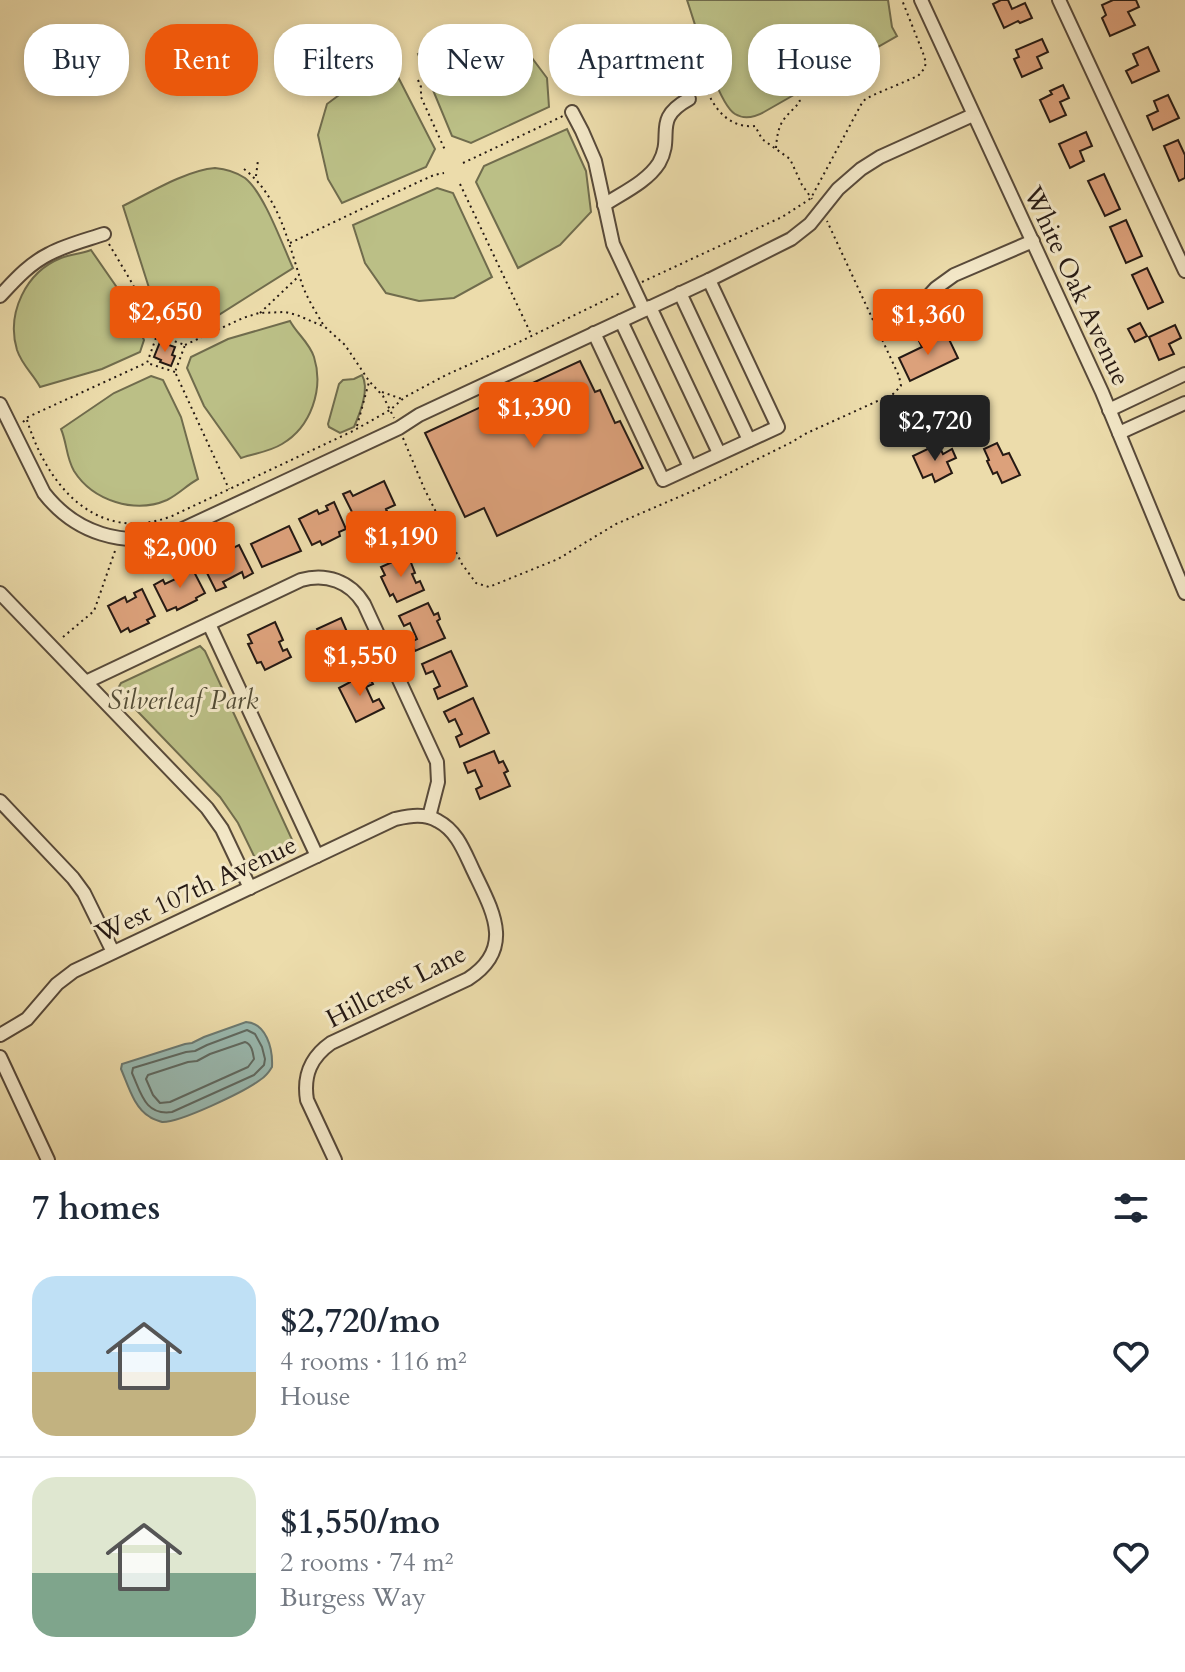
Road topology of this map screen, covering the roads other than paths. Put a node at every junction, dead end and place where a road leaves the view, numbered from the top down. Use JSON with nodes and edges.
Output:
{"nodes":[{"id":1,"x":921,"y":0,"type":"edge"},
{"id":2,"x":1059,"y":0,"type":"edge"},
{"id":3,"x":688,"y":96,"type":"edge"},
{"id":4,"x":572,"y":112,"type":"road end"},
{"id":5,"x":973,"y":115,"type":"junction"},
{"id":6,"x":604,"y":205,"type":"junction"},
{"id":7,"x":104,"y":234,"type":"road end"},
{"id":8,"x":1033,"y":241,"type":"junction"},
{"id":9,"x":1185,"y":271,"type":"edge"},
{"id":10,"x":709,"y":280,"type":"junction"},
{"id":11,"x":680,"y":293,"type":"junction"},
{"id":12,"x":0,"y":296,"type":"edge"},
{"id":13,"x":925,"y":300,"type":"dead end"},
{"id":14,"x":647,"y":309,"type":"junction"},
{"id":15,"x":621,"y":321,"type":"junction"},
{"id":16,"x":594,"y":333,"type":"junction"},
{"id":17,"x":1185,"y":374,"type":"edge"},
{"id":18,"x":1185,"y":403,"type":"edge"},
{"id":19,"x":0,"y":404,"type":"edge"},
{"id":20,"x":1109,"y":410,"type":"junction"},
{"id":21,"x":1119,"y":433,"type":"junction"},
{"id":22,"x":749,"y":440,"type":"junction"},
{"id":23,"x":719,"y":453,"type":"junction"},
{"id":24,"x":690,"y":467,"type":"junction"},
{"id":25,"x":0,"y":593,"type":"edge"},
{"id":26,"x":1185,"y":593,"type":"edge"},
{"id":27,"x":209,"y":624,"type":"junction"},
{"id":28,"x":86,"y":682,"type":"junction"},
{"id":29,"x":0,"y":801,"type":"edge"},
{"id":30,"x":429,"y":817,"type":"junction"},
{"id":31,"x":317,"y":856,"type":"junction"},
{"id":32,"x":250,"y":888,"type":"junction"},
{"id":33,"x":113,"y":952,"type":"junction"},
{"id":34,"x":0,"y":1035,"type":"edge"},
{"id":35,"x":0,"y":1057,"type":"edge"},
{"id":36,"x":333,"y":1159,"type":"edge"},
{"id":37,"x":48,"y":1160,"type":"edge"}],
"edges":[{"from":1,"to":5,"type":"street","name":"White Oak Avenue"},
{"from":2,"to":9,"type":"street"},
{"from":3,"to":6,"type":"street"},
{"from":4,"to":6,"type":"street"},
{"from":5,"to":8,"type":"street","name":"White Oak Avenue"},
{"from":5,"to":10,"type":"street"},
{"from":6,"to":14,"type":"street"},
{"from":7,"to":12,"type":"street"},
{"from":8,"to":13,"type":"street"},
{"from":8,"to":20,"type":"street","name":"White Oak Avenue"},
{"from":10,"to":11,"type":"street"},
{"from":10,"to":22,"type":"street"},
{"from":11,"to":14,"type":"street"},
{"from":11,"to":22,"type":"street"},
{"from":14,"to":15,"type":"street"},
{"from":14,"to":23,"type":"street"},
{"from":15,"to":16,"type":"street"},
{"from":15,"to":24,"type":"street"},
{"from":16,"to":19,"type":"street"},
{"from":16,"to":24,"type":"street"},
{"from":17,"to":20,"type":"street"},
{"from":18,"to":21,"type":"street"},
{"from":20,"to":21,"type":"street","name":"White Oak Avenue"},
{"from":21,"to":26,"type":"street","name":"White Oak Avenue"},
{"from":22,"to":23,"type":"street"},
{"from":23,"to":24,"type":"street"},
{"from":25,"to":28,"type":"street"},
{"from":27,"to":28,"type":"street"},
{"from":27,"to":30,"type":"street"},
{"from":27,"to":31,"type":"street"},
{"from":28,"to":32,"type":"street"},
{"from":29,"to":33,"type":"street"},
{"from":30,"to":31,"type":"street","name":"West 107th Avenue"},
{"from":30,"to":36,"type":"street","name":"Hillcrest Lane"},
{"from":31,"to":32,"type":"street","name":"West 107th Avenue"},
{"from":32,"to":33,"type":"street","name":"West 107th Avenue"},
{"from":33,"to":34,"type":"street","name":"West 107th Avenue"},
{"from":35,"to":37,"type":"street"}]}
